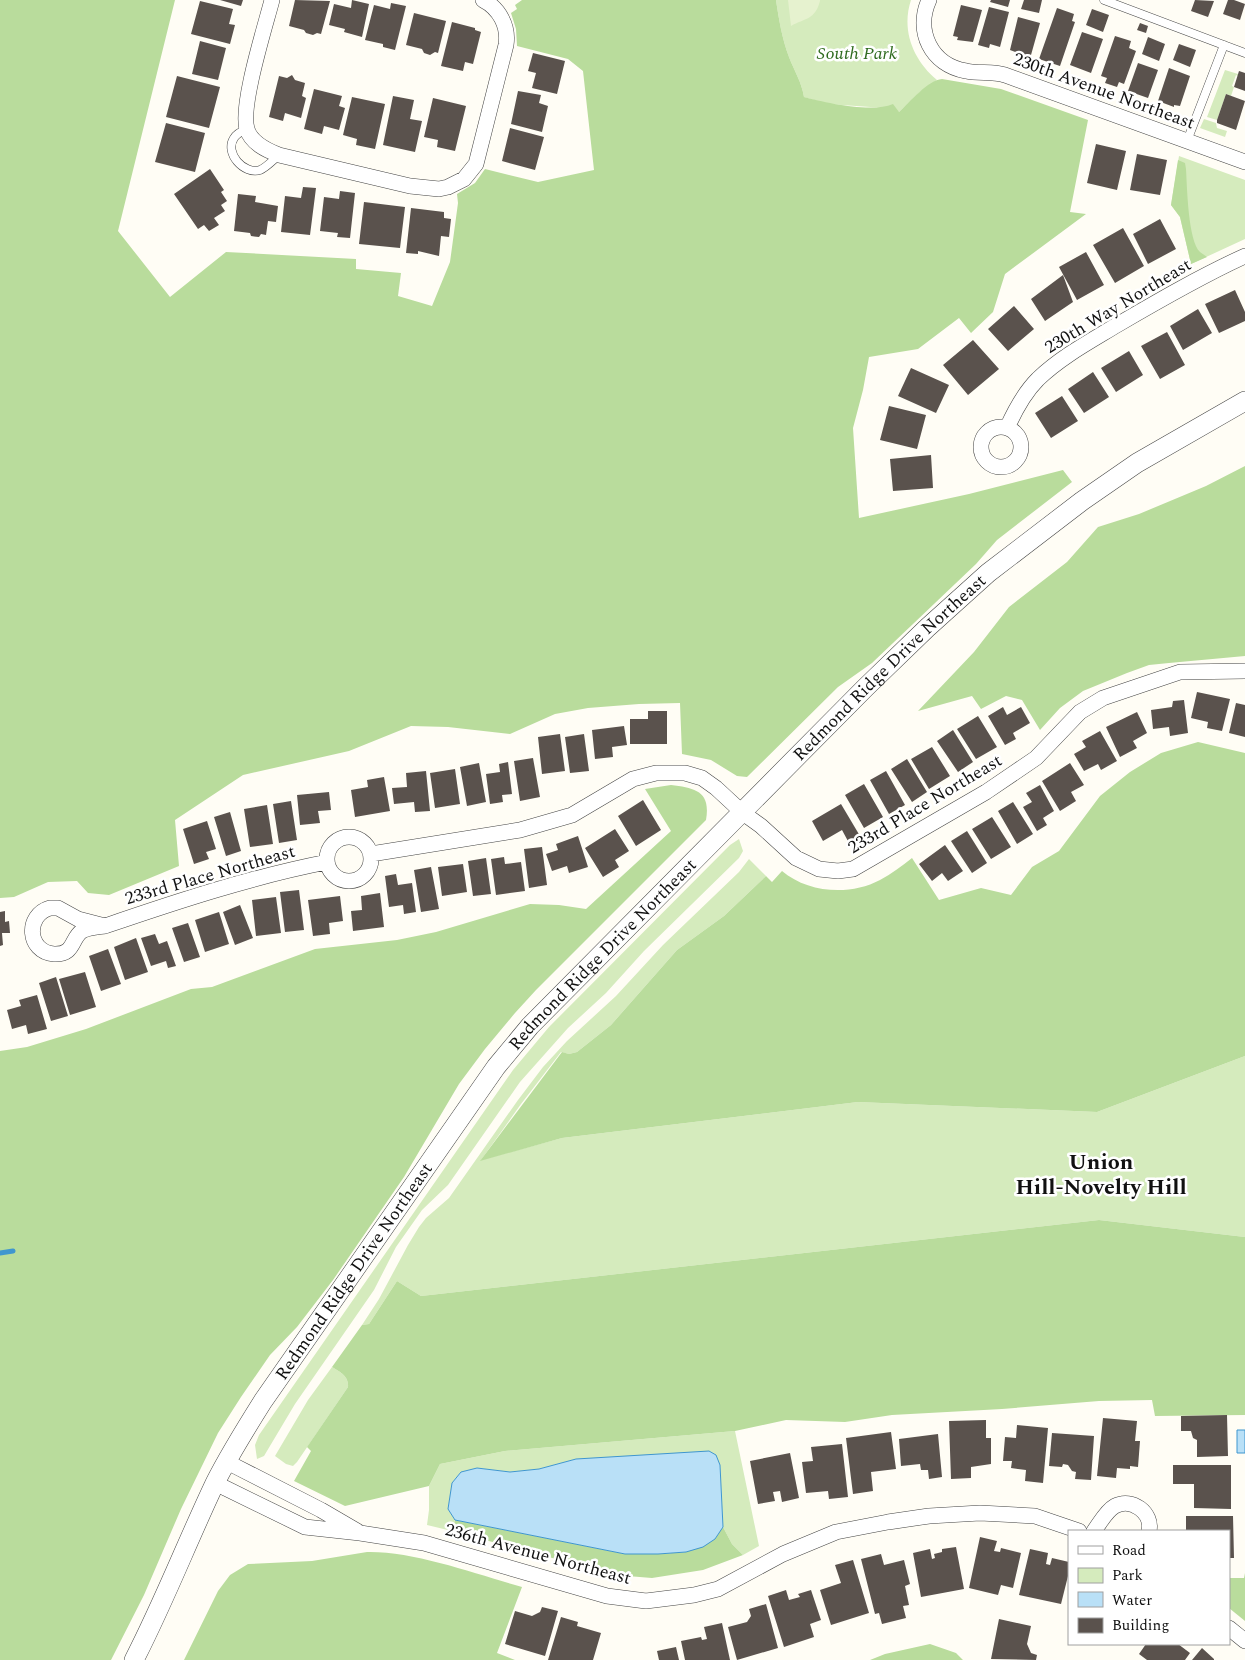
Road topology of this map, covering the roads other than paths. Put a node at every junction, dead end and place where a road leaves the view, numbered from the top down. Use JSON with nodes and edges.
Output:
{"nodes":[{"id":1,"x":272,"y":0,"type":"edge"},
{"id":2,"x":482,"y":0,"type":"edge"},
{"id":3,"x":929,"y":0,"type":"edge"},
{"id":4,"x":1104,"y":0,"type":"edge"},
{"id":5,"x":1224,"y":45,"type":"junction"},
{"id":6,"x":1245,"y":52,"type":"edge"},
{"id":7,"x":251,"y":135,"type":"junction"},
{"id":8,"x":1187,"y":141,"type":"junction"},
{"id":9,"x":279,"y":155,"type":"junction"},
{"id":10,"x":1245,"y":162,"type":"edge"},
{"id":11,"x":1245,"y":256,"type":"edge"},
{"id":12,"x":1245,"y":401,"type":"edge"},
{"id":13,"x":1007,"y":428,"type":"dead end"},
{"id":14,"x":1245,"y":671,"type":"edge"},
{"id":15,"x":743,"y":813,"type":"junction"},
{"id":16,"x":371,"y":854,"type":"junction"},
{"id":17,"x":327,"y":862,"type":"junction"},
{"id":18,"x":105,"y":926,"type":"dead end"},
{"id":19,"x":226,"y":1462,"type":"junction"},
{"id":20,"x":215,"y":1483,"type":"junction"},
{"id":21,"x":1076,"y":1530,"type":"edge"},
{"id":22,"x":1095,"y":1530,"type":"edge"},
{"id":23,"x":1149,"y":1530,"type":"edge"},
{"id":24,"x":360,"y":1533,"type":"junction"},
{"id":25,"x":1230,"y":1629,"type":"edge"},
{"id":26,"x":1245,"y":1641,"type":"edge"},
{"id":27,"x":134,"y":1660,"type":"edge"}],
"edges":[{"from":1,"to":7,"type":"street"},
{"from":2,"to":9,"type":"street"},
{"from":3,"to":8,"type":"street","name":"230th Avenue Northeast"},
{"from":4,"to":5,"type":"lane"},
{"from":5,"to":6,"type":"lane"},
{"from":5,"to":8,"type":"lane"},
{"from":7,"to":9,"type":"street"},
{"from":7,"to":9,"type":"lane"},
{"from":8,"to":10,"type":"street","name":"230th Avenue Northeast"},
{"from":11,"to":13,"type":"street","name":"230th Way Northeast"},
{"from":12,"to":15,"type":"street","name":"Redmond Ridge Drive Northeast"},
{"from":14,"to":15,"type":"street","name":"233rd Place Northeast"},
{"from":15,"to":16,"type":"street","name":"233rd Place Northeast"},
{"from":15,"to":19,"type":"street","name":"Redmond Ridge Drive Northeast"},
{"from":16,"to":17,"type":"street"},
{"from":16,"to":17,"type":"street"},
{"from":17,"to":18,"type":"street","name":"233rd Place Northeast"},
{"from":19,"to":20,"type":"street","name":"Redmond Ridge Drive Northeast"},
{"from":19,"to":24,"type":"street","name":"236th Avenue Northeast"},
{"from":20,"to":24,"type":"street","name":"236th Avenue Northeast"},
{"from":20,"to":27,"type":"street","name":"Redmond Ridge Drive Northeast"},
{"from":21,"to":24,"type":"street","name":"236th Avenue Northeast"},
{"from":22,"to":23,"type":"street"},
{"from":25,"to":26,"type":"street"}]}
